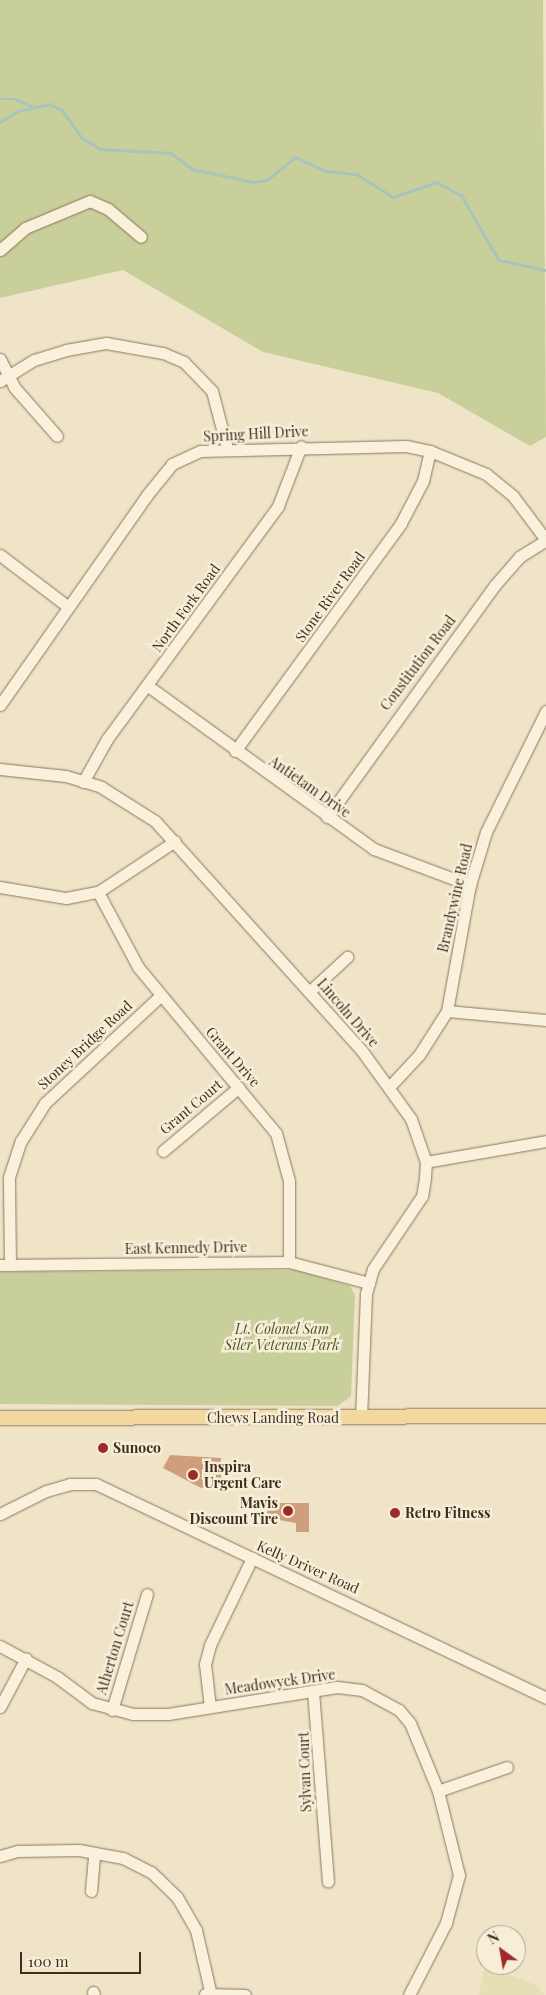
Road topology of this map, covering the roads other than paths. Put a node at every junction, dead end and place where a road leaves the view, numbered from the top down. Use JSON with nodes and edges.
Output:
{"nodes":[{"id":1,"x":141,"y":237,"type":"dead end"},
{"id":2,"x":0,"y":250,"type":"edge"},
{"id":3,"x":0,"y":359,"type":"edge"},
{"id":4,"x":4,"y":378,"type":"edge"},
{"id":5,"x":57,"y":436,"type":"dead end"},
{"id":6,"x":301,"y":446,"type":"junction"},
{"id":7,"x":226,"y":448,"type":"junction"},
{"id":8,"x":430,"y":451,"type":"junction"},
{"id":9,"x":546,"y":540,"type":"edge"},
{"id":10,"x":0,"y":555,"type":"edge"},
{"id":11,"x":67,"y":606,"type":"junction"},
{"id":12,"x":148,"y":686,"type":"junction"},
{"id":13,"x":0,"y":705,"type":"edge"},
{"id":14,"x":546,"y":711,"type":"edge"},
{"id":15,"x":235,"y":751,"type":"junction"},
{"id":16,"x":0,"y":769,"type":"edge"},
{"id":17,"x":83,"y":782,"type":"junction"},
{"id":18,"x":327,"y":817,"type":"junction"},
{"id":19,"x":175,"y":841,"type":"junction"},
{"id":20,"x":470,"y":885,"type":"junction"},
{"id":21,"x":0,"y":887,"type":"edge"},
{"id":22,"x":98,"y":892,"type":"junction"},
{"id":23,"x":347,"y":957,"type":"dead end"},
{"id":24,"x":309,"y":992,"type":"junction"},
{"id":25,"x":160,"y":996,"type":"junction"},
{"id":26,"x":447,"y":1010,"type":"junction"},
{"id":27,"x":546,"y":1020,"type":"edge"},
{"id":28,"x":390,"y":1086,"type":"junction"},
{"id":29,"x":239,"y":1087,"type":"junction"},
{"id":30,"x":546,"y":1141,"type":"edge"},
{"id":31,"x":162,"y":1151,"type":"dead end"},
{"id":32,"x":426,"y":1162,"type":"junction"},
{"id":33,"x":289,"y":1262,"type":"junction"},
{"id":34,"x":5,"y":1265,"type":"edge"},
{"id":35,"x":369,"y":1283,"type":"junction"},
{"id":36,"x":546,"y":1416,"type":"edge"},
{"id":37,"x":361,"y":1417,"type":"junction"},
{"id":38,"x":0,"y":1418,"type":"edge"},
{"id":39,"x":0,"y":1514,"type":"edge"},
{"id":40,"x":252,"y":1558,"type":"junction"},
{"id":41,"x":147,"y":1594,"type":"dead end"},
{"id":42,"x":0,"y":1646,"type":"edge"},
{"id":43,"x":26,"y":1658,"type":"junction"},
{"id":44,"x":313,"y":1691,"type":"junction"},
{"id":45,"x":546,"y":1698,"type":"edge"},
{"id":46,"x":0,"y":1707,"type":"edge"},
{"id":47,"x":210,"y":1707,"type":"junction"},
{"id":48,"x":112,"y":1710,"type":"junction"},
{"id":49,"x":507,"y":1767,"type":"dead end"},
{"id":50,"x":438,"y":1791,"type":"junction"},
{"id":51,"x":94,"y":1853,"type":"junction"},
{"id":52,"x":0,"y":1856,"type":"edge"},
{"id":53,"x":328,"y":1881,"type":"dead end"},
{"id":54,"x":91,"y":1891,"type":"dead end"},
{"id":55,"x":209,"y":1994,"type":"edge"},
{"id":56,"x":245,"y":1995,"type":"edge"},
{"id":57,"x":409,"y":1995,"type":"edge"}],
"edges":[{"from":1,"to":2,"type":"street"},
{"from":3,"to":4,"type":"street"},
{"from":4,"to":5,"type":"street"},
{"from":4,"to":7,"type":"street"},
{"from":6,"to":7,"type":"street","name":"Spring Hill Drive"},
{"from":6,"to":8,"type":"street","name":"Spring Hill Drive"},
{"from":6,"to":12,"type":"street","name":"North Fork Road"},
{"from":7,"to":11,"type":"street","name":"Spring Hill Drive"},
{"from":8,"to":9,"type":"street","name":"Spring Hill Drive"},
{"from":8,"to":15,"type":"street","name":"Stone River Road"},
{"from":9,"to":18,"type":"street","name":"Constitution Road"},
{"from":10,"to":11,"type":"street"},
{"from":11,"to":13,"type":"street","name":"Spring Hill Drive"},
{"from":12,"to":15,"type":"street","name":"Antietam Drive"},
{"from":12,"to":17,"type":"street","name":"North Fork Road"},
{"from":14,"to":20,"type":"street","name":"Brandywine Road"},
{"from":15,"to":18,"type":"street","name":"Antietam Drive"},
{"from":16,"to":17,"type":"street","name":"Lincoln Drive"},
{"from":17,"to":19,"type":"street","name":"Lincoln Drive"},
{"from":18,"to":20,"type":"street","name":"Antietam Drive"},
{"from":19,"to":22,"type":"street"},
{"from":19,"to":24,"type":"street","name":"Lincoln Drive"},
{"from":20,"to":26,"type":"street","name":"Brandywine Road"},
{"from":21,"to":22,"type":"street"},
{"from":22,"to":25,"type":"street","name":"Grant Drive"},
{"from":23,"to":24,"type":"street"},
{"from":24,"to":28,"type":"street","name":"Lincoln Drive"},
{"from":25,"to":29,"type":"street","name":"Grant Drive"},
{"from":25,"to":34,"type":"street","name":"Stoney Bridge Road"},
{"from":26,"to":27,"type":"street"},
{"from":26,"to":28,"type":"street","name":"Brandywine Road"},
{"from":28,"to":32,"type":"street","name":"Lincoln Drive"},
{"from":29,"to":31,"type":"street","name":"Grant Court"},
{"from":29,"to":33,"type":"street","name":"Grant Drive"},
{"from":30,"to":32,"type":"street"},
{"from":32,"to":35,"type":"street","name":"Lincoln Drive"},
{"from":33,"to":34,"type":"street","name":"East Kennedy Drive"},
{"from":33,"to":35,"type":"street","name":"East Kennedy Drive"},
{"from":35,"to":37,"type":"street","name":"Lincoln Drive"},
{"from":36,"to":37,"type":"main road","name":"Chews Landing Road"},
{"from":37,"to":38,"type":"main road","name":"Chews Landing Road"},
{"from":39,"to":40,"type":"street","name":"Kelly Driver Road"},
{"from":40,"to":45,"type":"street","name":"Kelly Driver Road"},
{"from":40,"to":47,"type":"street"},
{"from":41,"to":48,"type":"street","name":"Atherton Court"},
{"from":42,"to":43,"type":"street","name":"Meadowyck Drive"},
{"from":43,"to":46,"type":"street"},
{"from":43,"to":48,"type":"street","name":"Meadowyck Drive"},
{"from":44,"to":47,"type":"street","name":"Meadowyck Drive"},
{"from":44,"to":50,"type":"street","name":"Meadowyck Drive"},
{"from":44,"to":53,"type":"street","name":"Sylvan Court"},
{"from":47,"to":48,"type":"street","name":"Meadowyck Drive"},
{"from":49,"to":50,"type":"street"},
{"from":50,"to":57,"type":"street","name":"Meadowyck Drive"},
{"from":51,"to":52,"type":"street"},
{"from":51,"to":54,"type":"street"},
{"from":51,"to":55,"type":"street"},
{"from":55,"to":56,"type":"street"}]}
